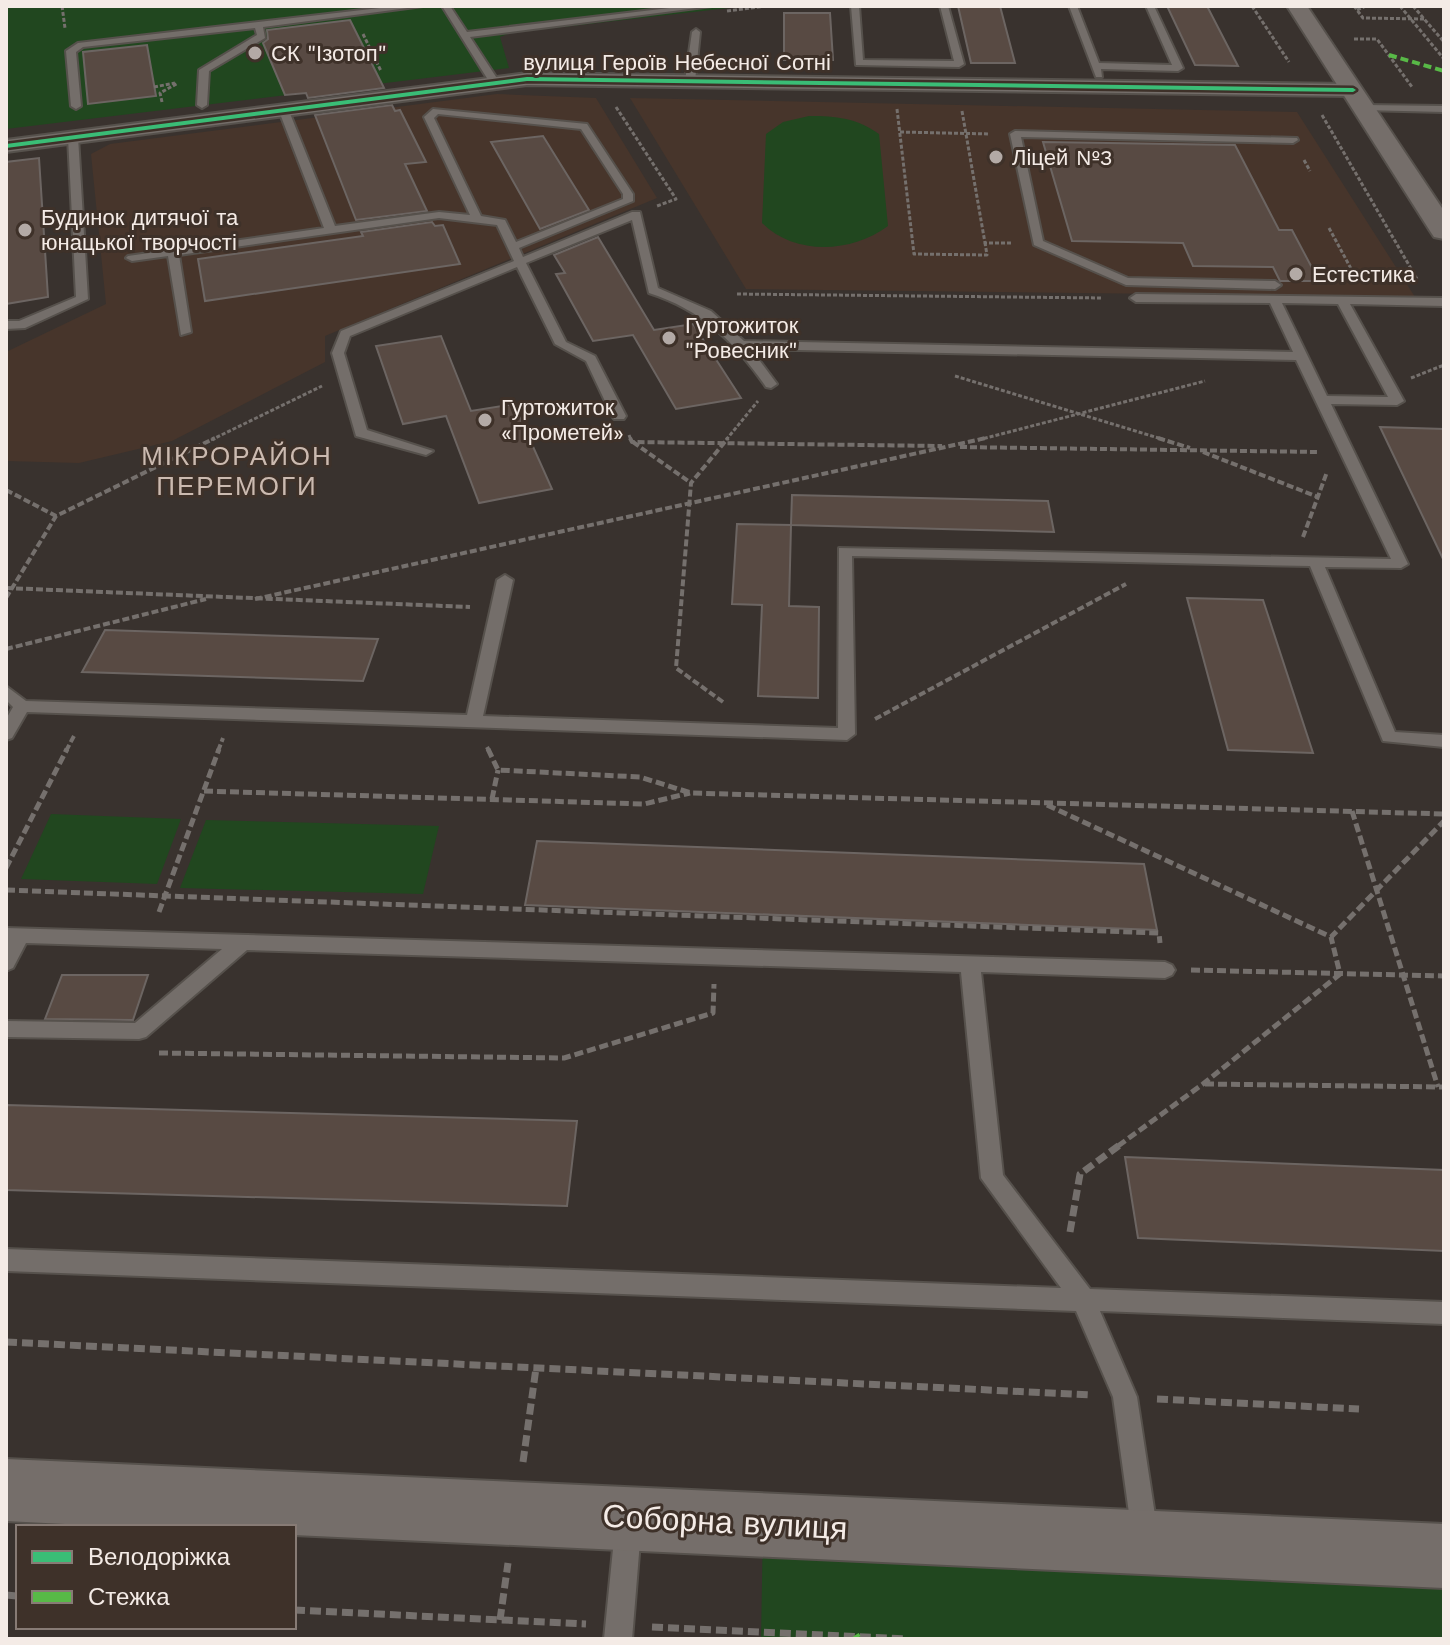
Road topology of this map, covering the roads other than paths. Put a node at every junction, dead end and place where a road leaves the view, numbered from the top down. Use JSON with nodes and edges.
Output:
{"nodes":[{"id":1,"x":419,"y":6,"type":"edge"},
{"id":2,"x":446,"y":6,"type":"edge"},
{"id":3,"x":708,"y":6,"type":"edge"},
{"id":4,"x":855,"y":6,"type":"edge"},
{"id":5,"x":944,"y":6,"type":"edge"},
{"id":6,"x":1073,"y":6,"type":"edge"},
{"id":7,"x":1150,"y":6,"type":"edge"},
{"id":8,"x":1297,"y":6,"type":"edge"},
{"id":9,"x":258,"y":23,"type":"junction"},
{"id":10,"x":696,"y":32,"type":"dead end"},
{"id":11,"x":463,"y":35,"type":"junction"},
{"id":12,"x":859,"y":63,"type":"junction"},
{"id":13,"x":1096,"y":66,"type":"junction"},
{"id":14,"x":690,"y":81,"type":"junction"},
{"id":15,"x":495,"y":83,"type":"junction"},
{"id":16,"x":860,"y":83,"type":"junction"},
{"id":17,"x":1103,"y":86,"type":"junction"},
{"id":18,"x":1359,"y":99,"type":"junction"},
{"id":19,"x":202,"y":105,"type":"dead end"},
{"id":20,"x":76,"y":106,"type":"dead end"},
{"id":21,"x":1444,"y":109,"type":"edge"},
{"id":22,"x":284,"y":111,"type":"junction"},
{"id":23,"x":73,"y":137,"type":"junction"},
{"id":24,"x":1293,"y":140,"type":"dead end"},
{"id":25,"x":6,"y":146,"type":"edge"},
{"id":26,"x":477,"y":219,"type":"junction"},
{"id":27,"x":331,"y":231,"type":"junction"},
{"id":28,"x":1444,"y":231,"type":"edge"},
{"id":29,"x":513,"y":247,"type":"junction"},
{"id":30,"x":173,"y":253,"type":"junction"},
{"id":31,"x":132,"y":258,"type":"dead end"},
{"id":32,"x":520,"y":262,"type":"junction"},
{"id":33,"x":1126,"y":281,"type":"junction"},
{"id":34,"x":1274,"y":292,"type":"junction"},
{"id":35,"x":1136,"y":298,"type":"road end"},
{"id":36,"x":1168,"y":299,"type":"junction"},
{"id":37,"x":1342,"y":301,"type":"junction"},
{"id":38,"x":1437,"y":302,"type":"edge"},
{"id":39,"x":6,"y":325,"type":"edge"},
{"id":40,"x":185,"y":332,"type":"dead end"},
{"id":41,"x":744,"y":345,"type":"junction"},
{"id":42,"x":1301,"y":356,"type":"junction"},
{"id":43,"x":771,"y":384,"type":"road end"},
{"id":44,"x":1322,"y":400,"type":"junction"},
{"id":45,"x":619,"y":416,"type":"road end"},
{"id":46,"x":426,"y":451,"type":"dead end"},
{"id":47,"x":1315,"y":561,"type":"junction"},
{"id":48,"x":505,"y":580,"type":"dead end"},
{"id":49,"x":6,"y":691,"type":"edge"},
{"id":50,"x":22,"y":706,"type":"junction"},
{"id":51,"x":474,"y":721,"type":"junction"},
{"id":52,"x":6,"y":734,"type":"edge"},
{"id":53,"x":1444,"y":741,"type":"edge"},
{"id":54,"x":13,"y":935,"type":"edge"},
{"id":55,"x":243,"y":942,"type":"junction"},
{"id":56,"x":6,"y":963,"type":"edge"},
{"id":57,"x":970,"y":965,"type":"junction"},
{"id":58,"x":1165,"y":970,"type":"road end"},
{"id":59,"x":6,"y":1029,"type":"edge"},
{"id":60,"x":6,"y":1260,"type":"edge"},
{"id":61,"x":1083,"y":1299,"type":"junction"},
{"id":62,"x":1444,"y":1313,"type":"edge"},
{"id":63,"x":6,"y":1490,"type":"edge"},
{"id":64,"x":629,"y":1518,"type":"junction"},
{"id":65,"x":1146,"y":1541,"type":"junction"},
{"id":66,"x":1444,"y":1556,"type":"edge"},
{"id":67,"x":618,"y":1639,"type":"edge"}],
"edges":[{"from":1,"to":9,"type":"lane"},
{"from":2,"to":11,"type":"lane"},
{"from":3,"to":11,"type":"lane"},
{"from":4,"to":12,"type":"lane"},
{"from":5,"to":12,"type":"lane"},
{"from":6,"to":13,"type":"lane"},
{"from":7,"to":13,"type":"lane"},
{"from":8,"to":18,"type":"main road"},
{"from":9,"to":19,"type":"lane"},
{"from":9,"to":20,"type":"lane"},
{"from":10,"to":14,"type":"lane"},
{"from":11,"to":15,"type":"lane"},
{"from":12,"to":16,"type":"lane"},
{"from":13,"to":17,"type":"lane"},
{"from":14,"to":15,"type":"street","name":"вулиця Героїв Небесної Сотні"},
{"from":14,"to":16,"type":"street","name":"вулиця Героїв Небесної Сотні"},
{"from":15,"to":22,"type":"street","name":"вулиця Героїв Небесної Сотні"},
{"from":16,"to":17,"type":"street","name":"вулиця Героїв Небесної Сотні"},
{"from":17,"to":18,"type":"street","name":"вулиця Героїв Небесної Сотні"},
{"from":18,"to":21,"type":"lane"},
{"from":18,"to":28,"type":"main road"},
{"from":22,"to":23,"type":"street","name":"вулиця Героїв Небесної Сотні"},
{"from":22,"to":27,"type":"lane"},
{"from":23,"to":25,"type":"street","name":"вулиця Героїв Небесної Сотні"},
{"from":23,"to":39,"type":"lane"},
{"from":24,"to":33,"type":"lane"},
{"from":26,"to":27,"type":"lane"},
{"from":26,"to":29,"type":"lane"},
{"from":26,"to":29,"type":"lane"},
{"from":27,"to":30,"type":"lane"},
{"from":29,"to":32,"type":"lane"},
{"from":30,"to":31,"type":"lane"},
{"from":30,"to":40,"type":"lane"},
{"from":32,"to":41,"type":"lane"},
{"from":32,"to":45,"type":"lane"},
{"from":32,"to":46,"type":"lane"},
{"from":33,"to":34,"type":"lane"},
{"from":33,"to":36,"type":"lane"},
{"from":34,"to":36,"type":"lane"},
{"from":34,"to":37,"type":"lane"},
{"from":34,"to":42,"type":"lane"},
{"from":35,"to":36,"type":"lane"},
{"from":37,"to":38,"type":"lane"},
{"from":37,"to":44,"type":"lane"},
{"from":41,"to":42,"type":"lane"},
{"from":41,"to":43,"type":"lane"},
{"from":42,"to":44,"type":"lane"},
{"from":44,"to":47,"type":"lane"},
{"from":47,"to":51,"type":"lane"},
{"from":47,"to":53,"type":"lane"},
{"from":48,"to":51,"type":"lane"},
{"from":49,"to":50,"type":"lane"},
{"from":50,"to":51,"type":"lane"},
{"from":50,"to":52,"type":"lane"},
{"from":54,"to":55,"type":"lane"},
{"from":54,"to":56,"type":"lane"},
{"from":55,"to":57,"type":"lane"},
{"from":55,"to":59,"type":"lane"},
{"from":57,"to":58,"type":"lane"},
{"from":57,"to":61,"type":"lane"},
{"from":60,"to":61,"type":"lane"},
{"from":61,"to":62,"type":"lane"},
{"from":61,"to":65,"type":"lane"},
{"from":63,"to":64,"type":"main road","name":"Соборна вулиця"},
{"from":64,"to":65,"type":"main road","name":"Соборна вулиця"},
{"from":64,"to":67,"type":"lane"},
{"from":65,"to":66,"type":"main road","name":"Соборна вулиця"}]}
